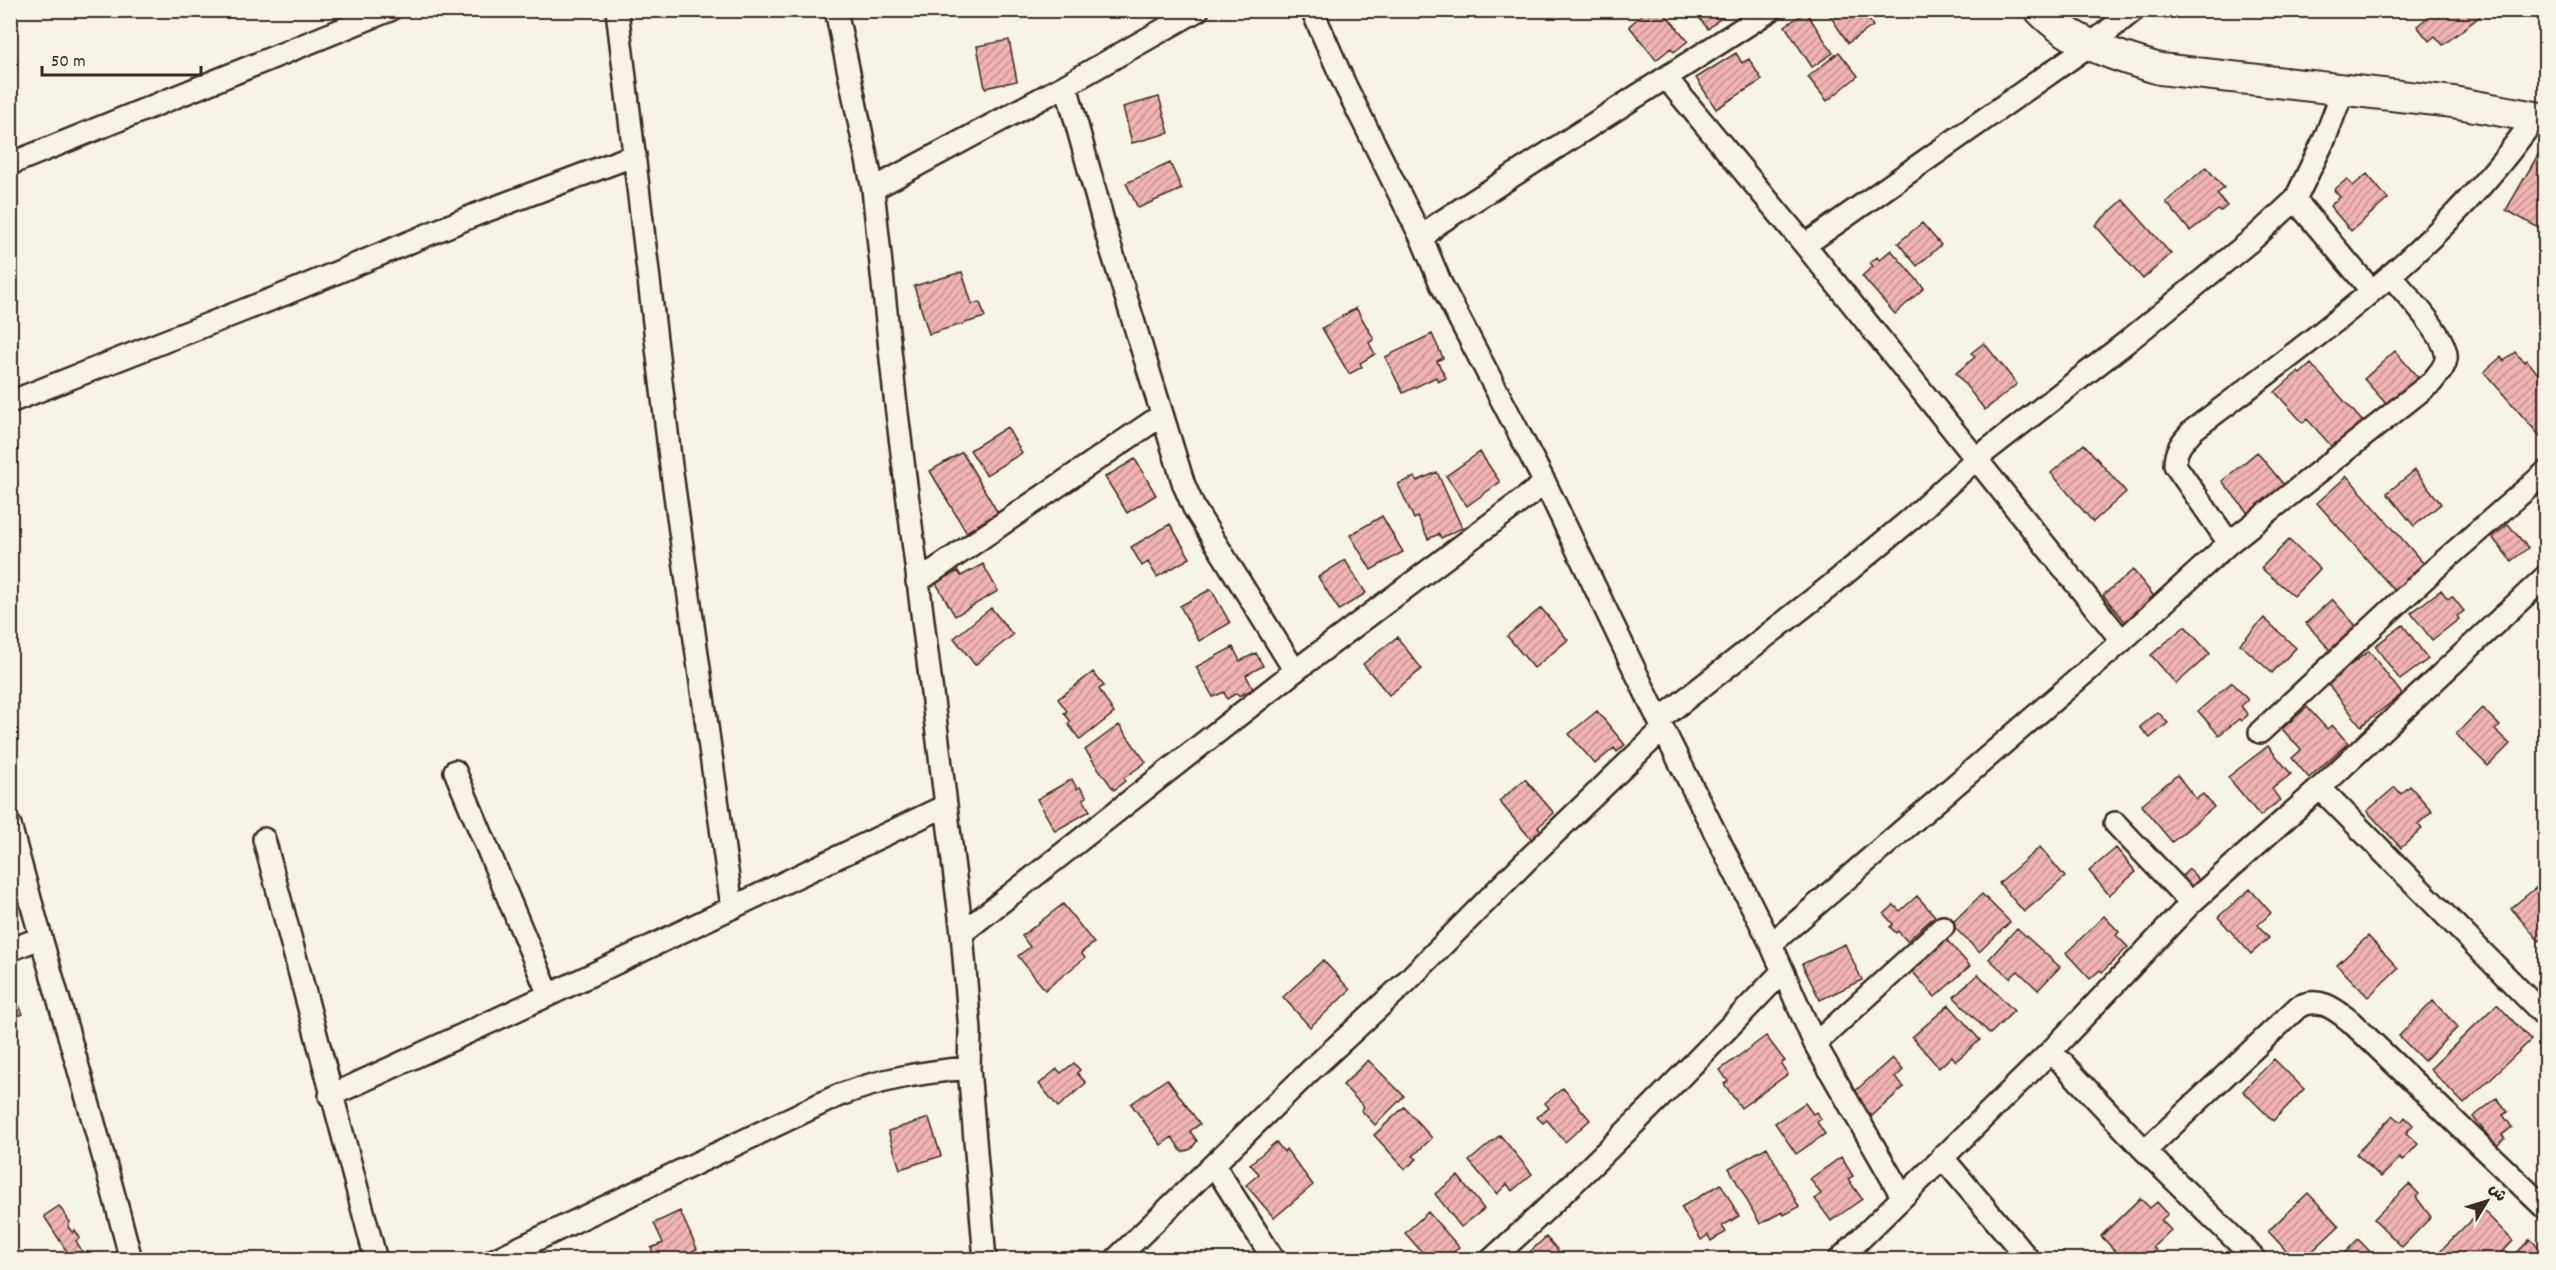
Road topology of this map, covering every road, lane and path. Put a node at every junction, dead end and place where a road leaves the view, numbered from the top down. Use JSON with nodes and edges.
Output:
{"nodes":[{"id":1,"x":390,"y":10,"type":"edge"},
{"id":2,"x":617,"y":10,"type":"edge"},
{"id":3,"x":836,"y":10,"type":"edge"},
{"id":4,"x":1198,"y":10,"type":"edge"},
{"id":5,"x":1312,"y":10,"type":"edge"},
{"id":6,"x":1771,"y":10,"type":"edge"},
{"id":7,"x":2040,"y":10,"type":"edge"},
{"id":8,"x":2134,"y":10,"type":"edge"},
{"id":9,"x":2091,"y":45,"type":"junction"},
{"id":10,"x":1667,"y":79,"type":"junction"},
{"id":11,"x":1066,"y":85,"type":"junction"},
{"id":12,"x":2344,"y":88,"type":"junction"},
{"id":13,"x":2541,"y":118,"type":"edge"},
{"id":14,"x":635,"y":155,"type":"junction"},
{"id":15,"x":10,"y":164,"type":"edge"},
{"id":16,"x":873,"y":189,"type":"junction"},
{"id":17,"x":2295,"y":200,"type":"junction"},
{"id":18,"x":1422,"y":239,"type":"junction"},
{"id":19,"x":1805,"y":245,"type":"junction"},
{"id":20,"x":2390,"y":275,"type":"junction"},
{"id":21,"x":2372,"y":290,"type":"junction"},
{"id":22,"x":10,"y":402,"type":"edge"},
{"id":23,"x":1162,"y":415,"type":"junction"},
{"id":24,"x":1976,"y":459,"type":"junction"},
{"id":25,"x":2546,"y":472,"type":"edge"},
{"id":26,"x":1545,"y":483,"type":"junction"},
{"id":27,"x":2229,"y":543,"type":"junction"},
{"id":28,"x":2546,"y":576,"type":"edge"},
{"id":29,"x":918,"y":582,"type":"junction"},
{"id":30,"x":2122,"y":641,"type":"junction"},
{"id":31,"x":1295,"y":671,"type":"junction"},
{"id":32,"x":1661,"y":725,"type":"junction"},
{"id":33,"x":2260,"y":732,"type":"dead end"},
{"id":34,"x":455,"y":771,"type":"dead end"},
{"id":35,"x":2320,"y":788,"type":"junction"},
{"id":36,"x":945,"y":806,"type":"junction"},
{"id":37,"x":2115,"y":823,"type":"dead end"},
{"id":38,"x":10,"y":825,"type":"edge"},
{"id":39,"x":264,"y":839,"type":"dead end"},
{"id":40,"x":2191,"y":903,"type":"junction"},
{"id":41,"x":732,"y":907,"type":"junction"},
{"id":42,"x":1943,"y":927,"type":"dead end"},
{"id":43,"x":962,"y":933,"type":"junction"},
{"id":44,"x":40,"y":938,"type":"junction"},
{"id":45,"x":1771,"y":944,"type":"junction"},
{"id":46,"x":10,"y":950,"type":"edge"},
{"id":47,"x":1782,"y":972,"type":"junction"},
{"id":48,"x":549,"y":995,"type":"junction"},
{"id":49,"x":2546,"y":1017,"type":"edge"},
{"id":50,"x":1815,"y":1044,"type":"junction"},
{"id":51,"x":2050,"y":1051,"type":"junction"},
{"id":52,"x":969,"y":1068,"type":"junction"},
{"id":53,"x":330,"y":1096,"type":"junction"},
{"id":54,"x":2145,"y":1151,"type":"junction"},
{"id":55,"x":1942,"y":1157,"type":"junction"},
{"id":56,"x":1214,"y":1165,"type":"junction"},
{"id":57,"x":1902,"y":1196,"type":"junction"},
{"id":58,"x":2546,"y":1209,"type":"edge"},
{"id":59,"x":131,"y":1260,"type":"edge"},
{"id":60,"x":376,"y":1260,"type":"edge"},
{"id":61,"x":494,"y":1260,"type":"edge"},
{"id":62,"x":986,"y":1260,"type":"edge"},
{"id":63,"x":1115,"y":1260,"type":"edge"},
{"id":64,"x":1274,"y":1260,"type":"edge"},
{"id":65,"x":1491,"y":1260,"type":"edge"},
{"id":66,"x":1839,"y":1260,"type":"edge"},
{"id":67,"x":2029,"y":1260,"type":"edge"},
{"id":68,"x":2256,"y":1260,"type":"edge"}],
"edges":[{"from":1,"to":15,"type":"street"},
{"from":2,"to":14,"type":"street"},
{"from":3,"to":16,"type":"street"},
{"from":4,"to":11,"type":"street"},
{"from":5,"to":18,"type":"street"},
{"from":6,"to":10,"type":"street"},
{"from":7,"to":9,"type":"street"},
{"from":8,"to":9,"type":"street"},
{"from":9,"to":12,"type":"street"},
{"from":9,"to":19,"type":"street"},
{"from":10,"to":18,"type":"street"},
{"from":10,"to":19,"type":"street"},
{"from":11,"to":16,"type":"street"},
{"from":11,"to":23,"type":"street"},
{"from":12,"to":13,"type":"street"},
{"from":12,"to":17,"type":"street"},
{"from":13,"to":20,"type":"street"},
{"from":14,"to":22,"type":"street"},
{"from":14,"to":41,"type":"street"},
{"from":16,"to":29,"type":"street"},
{"from":17,"to":21,"type":"street"},
{"from":17,"to":24,"type":"street"},
{"from":18,"to":26,"type":"street"},
{"from":19,"to":24,"type":"street"},
{"from":20,"to":21,"type":"street"},
{"from":20,"to":27,"type":"street"},
{"from":21,"to":27,"type":"street"},
{"from":23,"to":29,"type":"street"},
{"from":23,"to":31,"type":"street"},
{"from":24,"to":30,"type":"street"},
{"from":24,"to":32,"type":"street"},
{"from":25,"to":33,"type":"street"},
{"from":26,"to":31,"type":"street"},
{"from":26,"to":32,"type":"street"},
{"from":27,"to":30,"type":"street"},
{"from":28,"to":35,"type":"street"},
{"from":29,"to":36,"type":"street"},
{"from":30,"to":45,"type":"street"},
{"from":31,"to":43,"type":"street"},
{"from":32,"to":45,"type":"street"},
{"from":32,"to":56,"type":"street"},
{"from":34,"to":48,"type":"street"},
{"from":35,"to":40,"type":"street"},
{"from":35,"to":49,"type":"street"},
{"from":36,"to":41,"type":"street"},
{"from":36,"to":43,"type":"street"},
{"from":37,"to":40,"type":"street"},
{"from":38,"to":44,"type":"street"},
{"from":39,"to":53,"type":"street"},
{"from":40,"to":51,"type":"street"},
{"from":41,"to":48,"type":"street"},
{"from":42,"to":50,"type":"street"},
{"from":43,"to":52,"type":"street"},
{"from":44,"to":46,"type":"street"},
{"from":44,"to":59,"type":"street"},
{"from":45,"to":47,"type":"street"},
{"from":47,"to":50,"type":"street"},
{"from":47,"to":65,"type":"street"},
{"from":48,"to":53,"type":"street"},
{"from":50,"to":57,"type":"street"},
{"from":51,"to":54,"type":"street"},
{"from":51,"to":55,"type":"street"},
{"from":52,"to":61,"type":"street"},
{"from":52,"to":62,"type":"street"},
{"from":53,"to":60,"type":"street"},
{"from":54,"to":58,"type":"street"},
{"from":54,"to":68,"type":"street"},
{"from":55,"to":57,"type":"street"},
{"from":55,"to":67,"type":"street"},
{"from":56,"to":63,"type":"street"},
{"from":56,"to":64,"type":"street"},
{"from":57,"to":66,"type":"street"}]}
